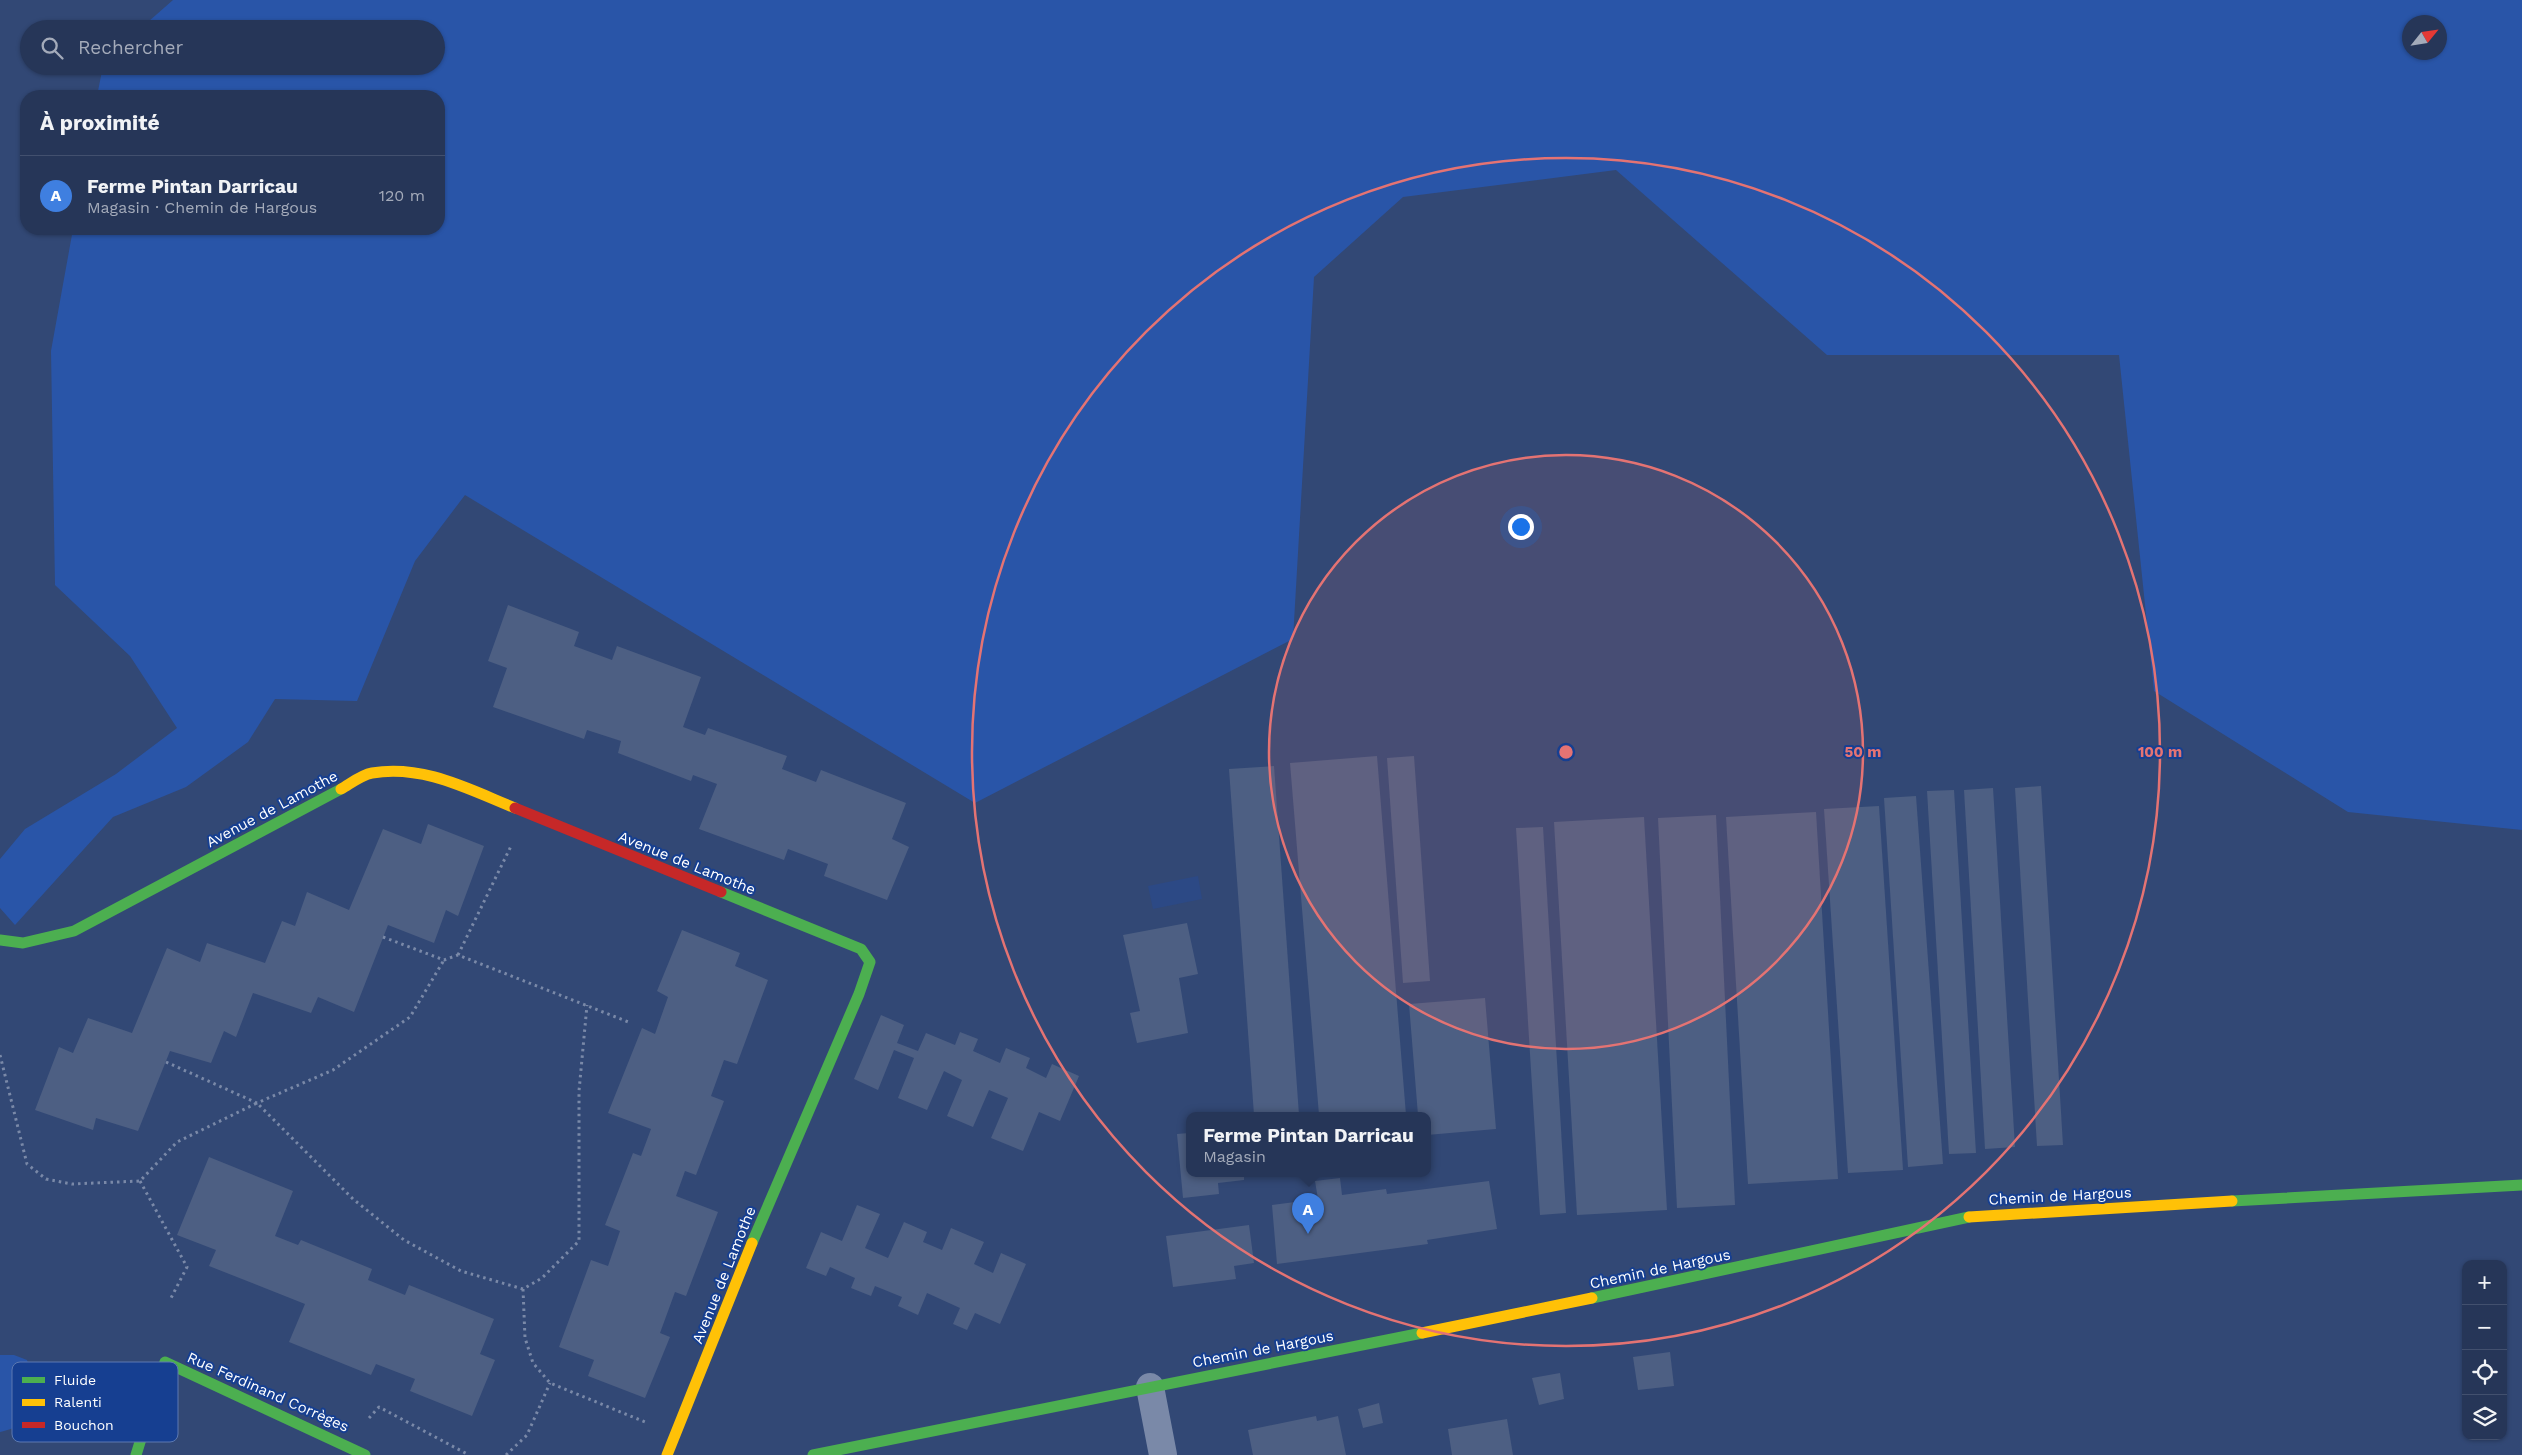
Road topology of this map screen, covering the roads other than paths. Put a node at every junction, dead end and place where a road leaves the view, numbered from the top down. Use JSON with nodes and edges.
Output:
{"nodes":[{"id":1,"x":0,"y":940,"type":"edge"},
{"id":2,"x":2522,"y":1185,"type":"edge"},
{"id":3,"x":178,"y":1368,"type":"edge"},
{"id":4,"x":1150,"y":1387,"type":"junction"},
{"id":5,"x":140,"y":1442,"type":"edge"},
{"id":6,"x":136,"y":1455,"type":"edge"},
{"id":7,"x":365,"y":1455,"type":"edge"},
{"id":8,"x":667,"y":1455,"type":"edge"},
{"id":9,"x":813,"y":1455,"type":"edge"},
{"id":10,"x":1163,"y":1455,"type":"edge"}],
"edges":[{"from":1,"to":8,"type":"street","name":"Avenue de Lamothe"},
{"from":2,"to":4,"type":"street","name":"Chemin de Hargous"},
{"from":3,"to":7,"type":"street","name":"Rue Ferdinand Corrèges"},
{"from":4,"to":9,"type":"street","name":"Chemin de Hargous"},
{"from":4,"to":10,"type":"street"},
{"from":5,"to":6,"type":"street","name":"Rue Ferdinand Corrèges"}]}
